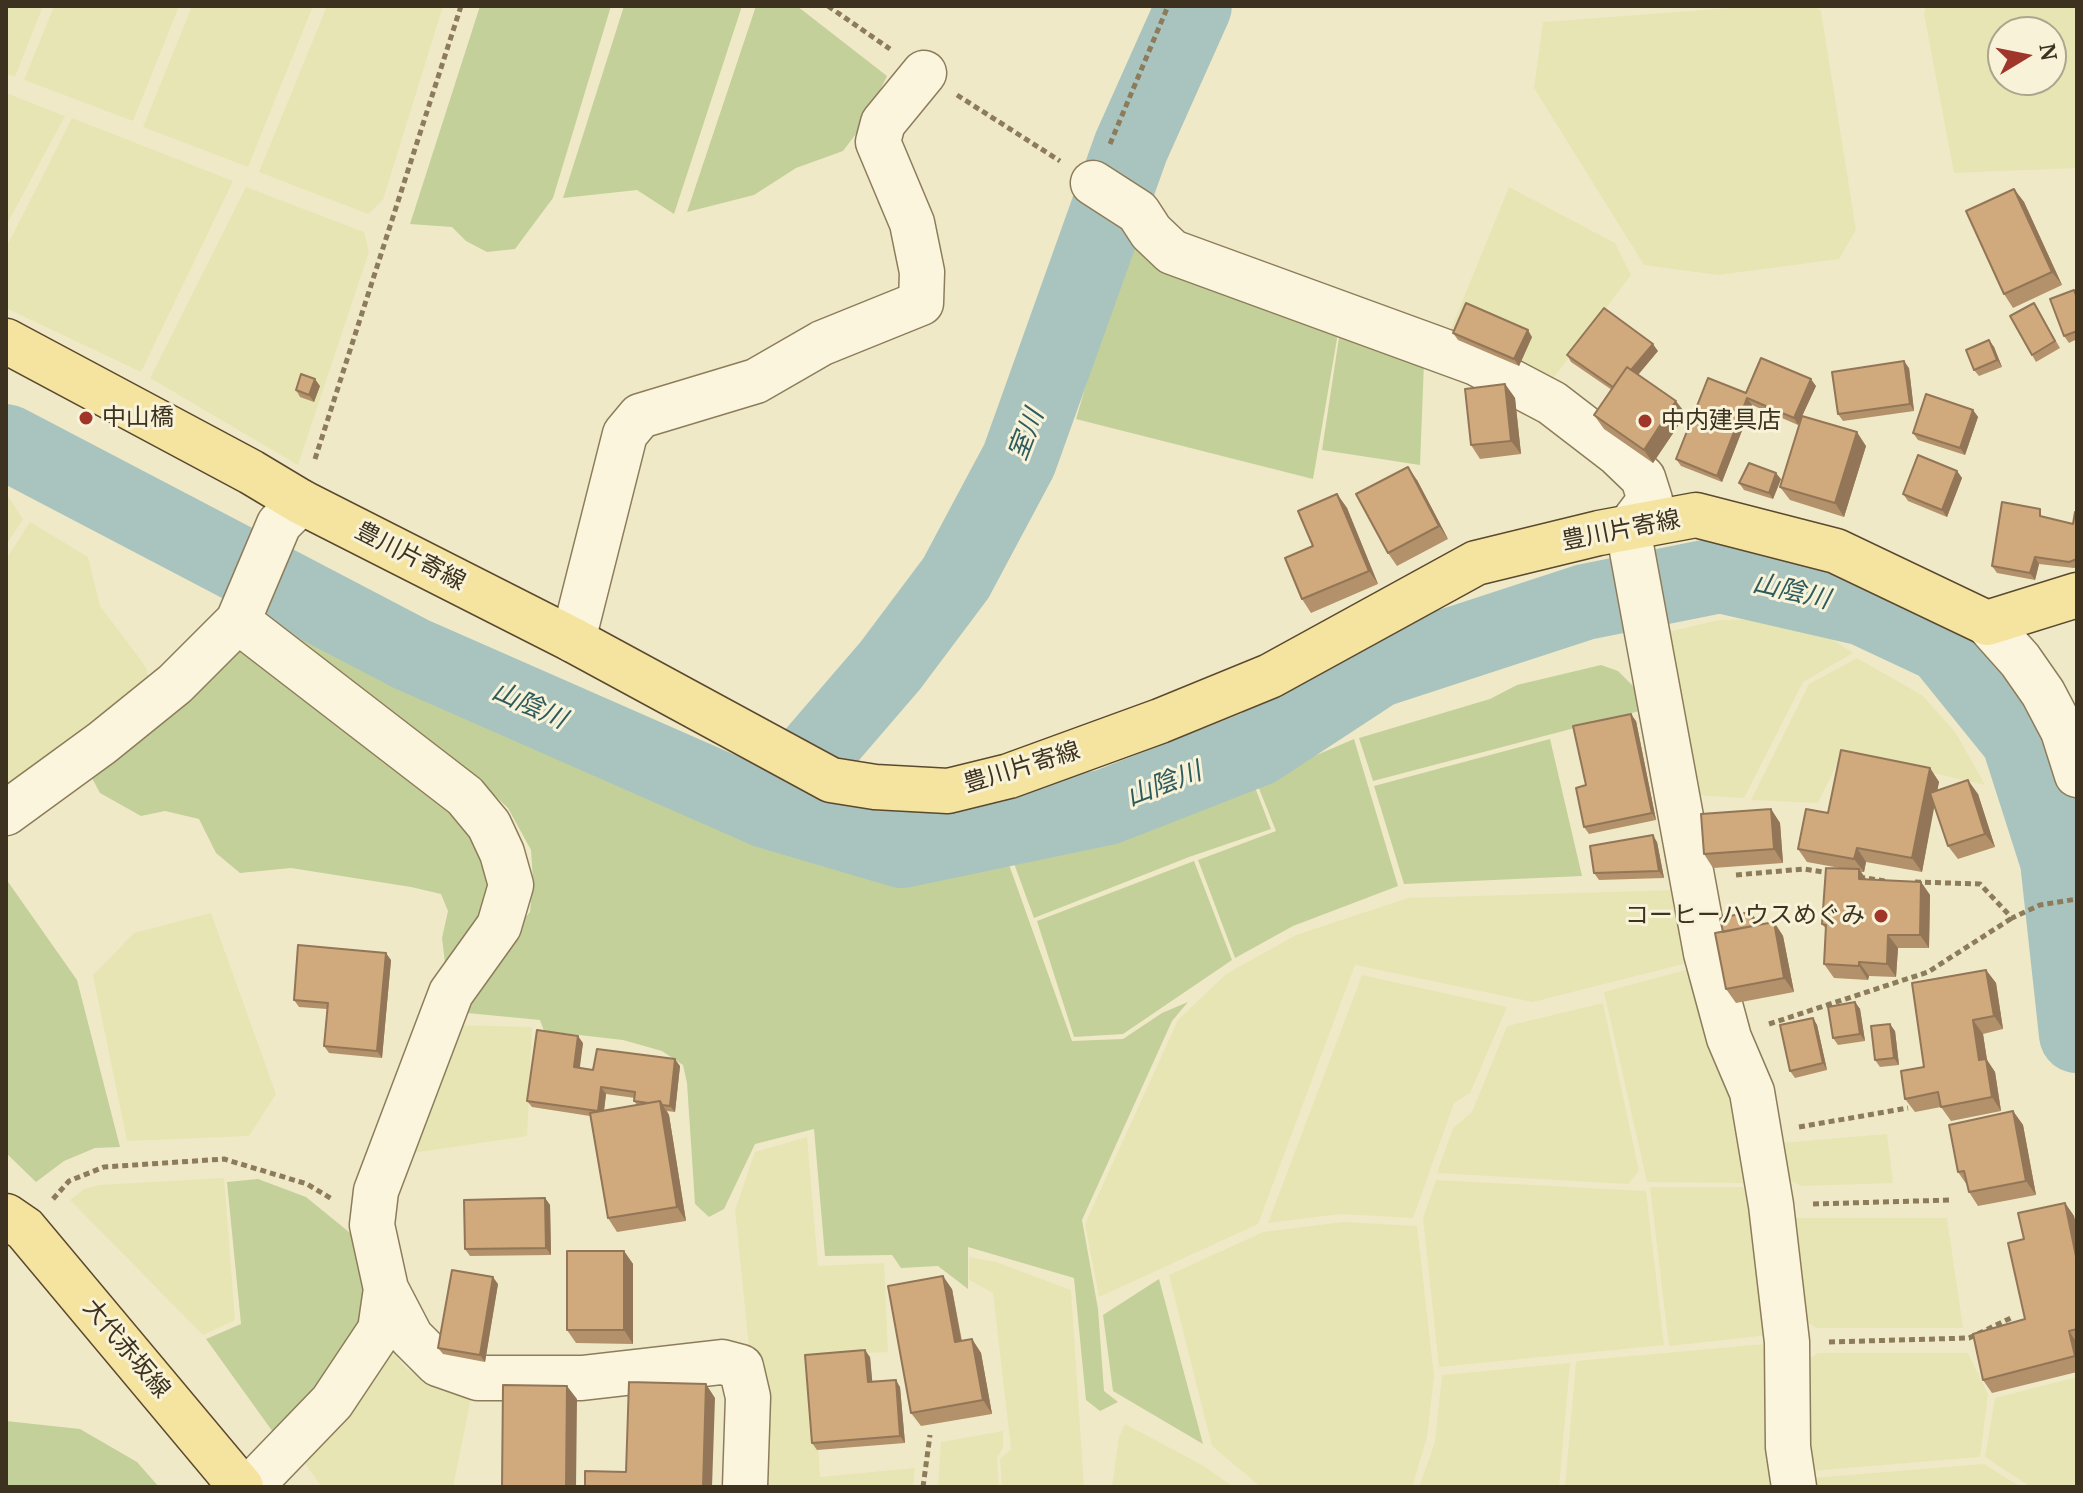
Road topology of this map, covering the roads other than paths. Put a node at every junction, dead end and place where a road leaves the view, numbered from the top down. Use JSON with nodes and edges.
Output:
{"nodes":[{"id":1,"x":924,"y":73,"type":"dead end"},
{"id":2,"x":1093,"y":183,"type":"road end"},
{"id":3,"x":6,"y":341,"type":"edge"},
{"id":4,"x":301,"y":502,"type":"junction"},
{"id":5,"x":1628,"y":529,"type":"junction"},
{"id":6,"x":2077,"y":595,"type":"edge"},
{"id":7,"x":241,"y":614,"type":"junction"},
{"id":8,"x":1987,"y":623,"type":"junction"},
{"id":9,"x":573,"y":640,"type":"junction"},
{"id":10,"x":2077,"y":775,"type":"edge"},
{"id":11,"x":6,"y":813,"type":"edge"},
{"id":12,"x":16,"y":1222,"type":"edge"},
{"id":13,"x":386,"y":1289,"type":"junction"},
{"id":14,"x":241,"y":1487,"type":"edge"},
{"id":15,"x":250,"y":1487,"type":"edge"},
{"id":16,"x":745,"y":1487,"type":"edge"},
{"id":17,"x":1794,"y":1487,"type":"edge"}],
"edges":[{"from":1,"to":9,"type":"street"},
{"from":2,"to":5,"type":"street"},
{"from":3,"to":4,"type":"main road","name":"豊川片寄線"},
{"from":4,"to":7,"type":"street"},
{"from":4,"to":9,"type":"main road","name":"豊川片寄線"},
{"from":5,"to":8,"type":"main road","name":"豊川片寄線"},
{"from":5,"to":9,"type":"main road","name":"豊川片寄線"},
{"from":5,"to":17,"type":"street"},
{"from":6,"to":8,"type":"main road"},
{"from":7,"to":11,"type":"street"},
{"from":7,"to":13,"type":"street"},
{"from":8,"to":10,"type":"street"},
{"from":12,"to":14,"type":"main road","name":"大代赤坂線"},
{"from":13,"to":15,"type":"street"},
{"from":13,"to":16,"type":"street"}]}
